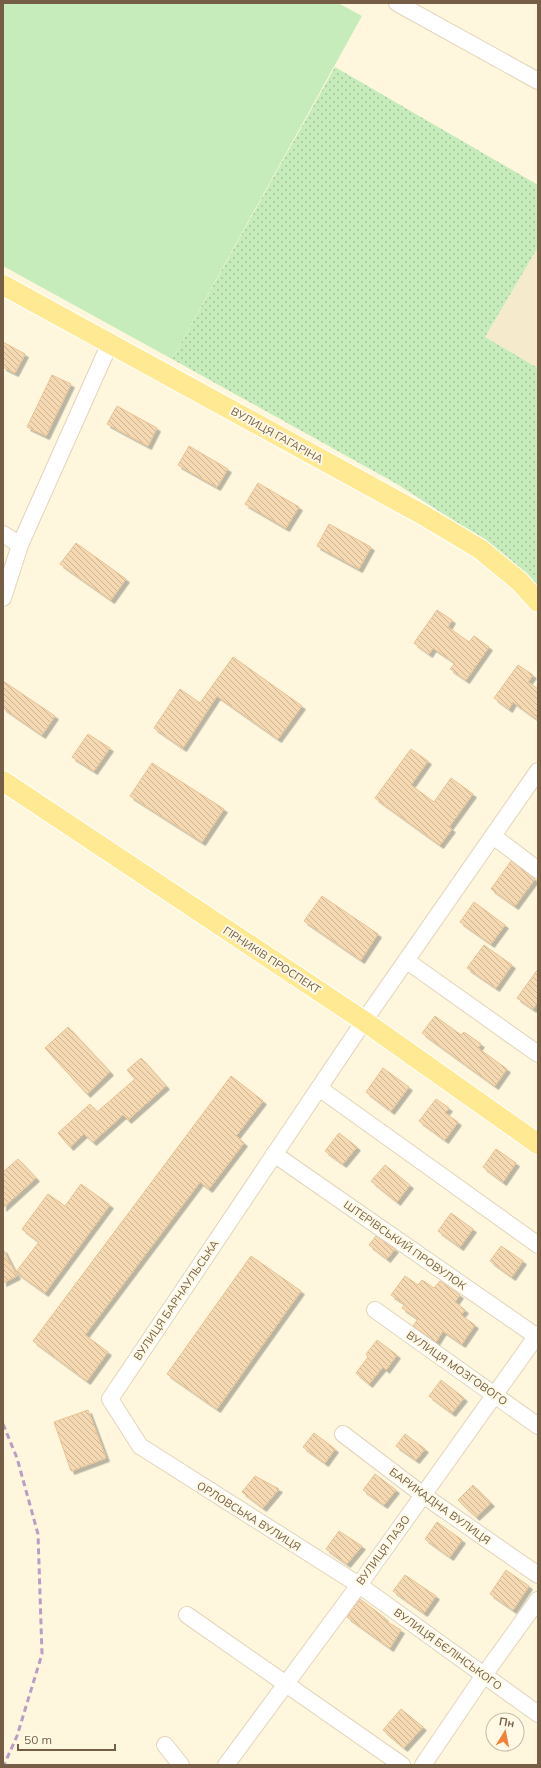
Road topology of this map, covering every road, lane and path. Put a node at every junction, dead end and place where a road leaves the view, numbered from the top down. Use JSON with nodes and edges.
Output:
{"nodes":[{"id":1,"x":401,"y":4,"type":"edge"},
{"id":2,"x":538,"y":81,"type":"edge"},
{"id":3,"x":3,"y":285,"type":"edge"},
{"id":4,"x":110,"y":342,"type":"junction"},
{"id":5,"x":3,"y":534,"type":"edge"},
{"id":6,"x":20,"y":546,"type":"junction"},
{"id":7,"x":3,"y":598,"type":"edge"},
{"id":8,"x":538,"y":602,"type":"edge"},
{"id":9,"x":538,"y":771,"type":"edge"},
{"id":10,"x":3,"y":780,"type":"edge"},
{"id":11,"x":493,"y":836,"type":"junction"},
{"id":12,"x":538,"y":870,"type":"edge"},
{"id":13,"x":407,"y":961,"type":"junction"},
{"id":14,"x":364,"y":1021,"type":"junction"},
{"id":15,"x":538,"y":1054,"type":"edge"},
{"id":16,"x":319,"y":1088,"type":"junction"},
{"id":17,"x":538,"y":1144,"type":"edge"},
{"id":18,"x":274,"y":1154,"type":"junction"},
{"id":19,"x":538,"y":1245,"type":"edge"},
{"id":20,"x":375,"y":1310,"type":"dead end"},
{"id":21,"x":537,"y":1335,"type":"edge"},
{"id":22,"x":495,"y":1394,"type":"junction"},
{"id":23,"x":538,"y":1426,"type":"edge"},
{"id":24,"x":343,"y":1434,"type":"dead end"},
{"id":25,"x":140,"y":1446,"type":"joint"},
{"id":26,"x":423,"y":1495,"type":"junction"},
{"id":27,"x":538,"y":1576,"type":"edge"},
{"id":28,"x":359,"y":1585,"type":"junction"},
{"id":29,"x":538,"y":1600,"type":"edge"},
{"id":30,"x":187,"y":1615,"type":"dead end"},
{"id":31,"x":484,"y":1675,"type":"junction"},
{"id":32,"x":286,"y":1683,"type":"junction"},
{"id":33,"x":538,"y":1714,"type":"edge"},
{"id":34,"x":165,"y":1745,"type":"dead end"},
{"id":35,"x":181,"y":1765,"type":"edge"},
{"id":36,"x":226,"y":1765,"type":"edge"},
{"id":37,"x":402,"y":1765,"type":"edge"},
{"id":38,"x":423,"y":1765,"type":"edge"}],
"edges":[{"from":1,"to":2,"type":"street"},
{"from":3,"to":4,"type":"main road","name":"ВУЛИЦЯ ГАГАРІНА"},
{"from":4,"to":6,"type":"street"},
{"from":4,"to":8,"type":"main road","name":"ВУЛИЦЯ ГАГАРІНА"},
{"from":5,"to":6,"type":"street"},
{"from":6,"to":7,"type":"street"},
{"from":9,"to":11,"type":"street"},
{"from":10,"to":14,"type":"main road","name":"ГІРНИКІВ ПРОСПЕКТ"},
{"from":11,"to":12,"type":"street"},
{"from":11,"to":13,"type":"street"},
{"from":13,"to":14,"type":"street"},
{"from":13,"to":15,"type":"street"},
{"from":14,"to":16,"type":"street"},
{"from":14,"to":17,"type":"main road","name":"ГІРНИКІВ ПРОСПЕКТ"},
{"from":16,"to":18,"type":"street"},
{"from":16,"to":19,"type":"street"},
{"from":18,"to":21,"type":"street","name":"ШТЕРІВСЬКИЙ ПРОВУЛОК"},
{"from":18,"to":25,"type":"street","name":"ВУЛИЦЯ БАРНАУЛЬСЬКА"},
{"from":20,"to":22,"type":"street","name":"ВУЛИЦЯ МОЗГОВОГО"},
{"from":21,"to":22,"type":"street","name":"ВУЛИЦЯ ЛАЗО"},
{"from":22,"to":23,"type":"street","name":"ВУЛИЦЯ МОЗГОВОГО"},
{"from":22,"to":26,"type":"street","name":"ВУЛИЦЯ ЛАЗО"},
{"from":24,"to":26,"type":"street","name":"БАРИКАДНА ВУЛИЦЯ"},
{"from":25,"to":28,"type":"street","name":"ОРЛОВСЬКА ВУЛИЦЯ"},
{"from":26,"to":27,"type":"street","name":"БАРИКАДНА ВУЛИЦЯ"},
{"from":26,"to":28,"type":"street","name":"ВУЛИЦЯ ЛАЗО"},
{"from":28,"to":31,"type":"street","name":"ВУЛИЦЯ БЄЛІНСЬКОГО"},
{"from":28,"to":32,"type":"street","name":"ВУЛИЦЯ ЛАЗО"},
{"from":29,"to":31,"type":"street"},
{"from":30,"to":32,"type":"street"},
{"from":31,"to":33,"type":"street","name":"ВУЛИЦЯ БЄЛІНСЬКОГО"},
{"from":31,"to":38,"type":"street"},
{"from":32,"to":36,"type":"street","name":"ВУЛИЦЯ ЛАЗО"},
{"from":32,"to":37,"type":"street"},
{"from":34,"to":35,"type":"street"}]}
